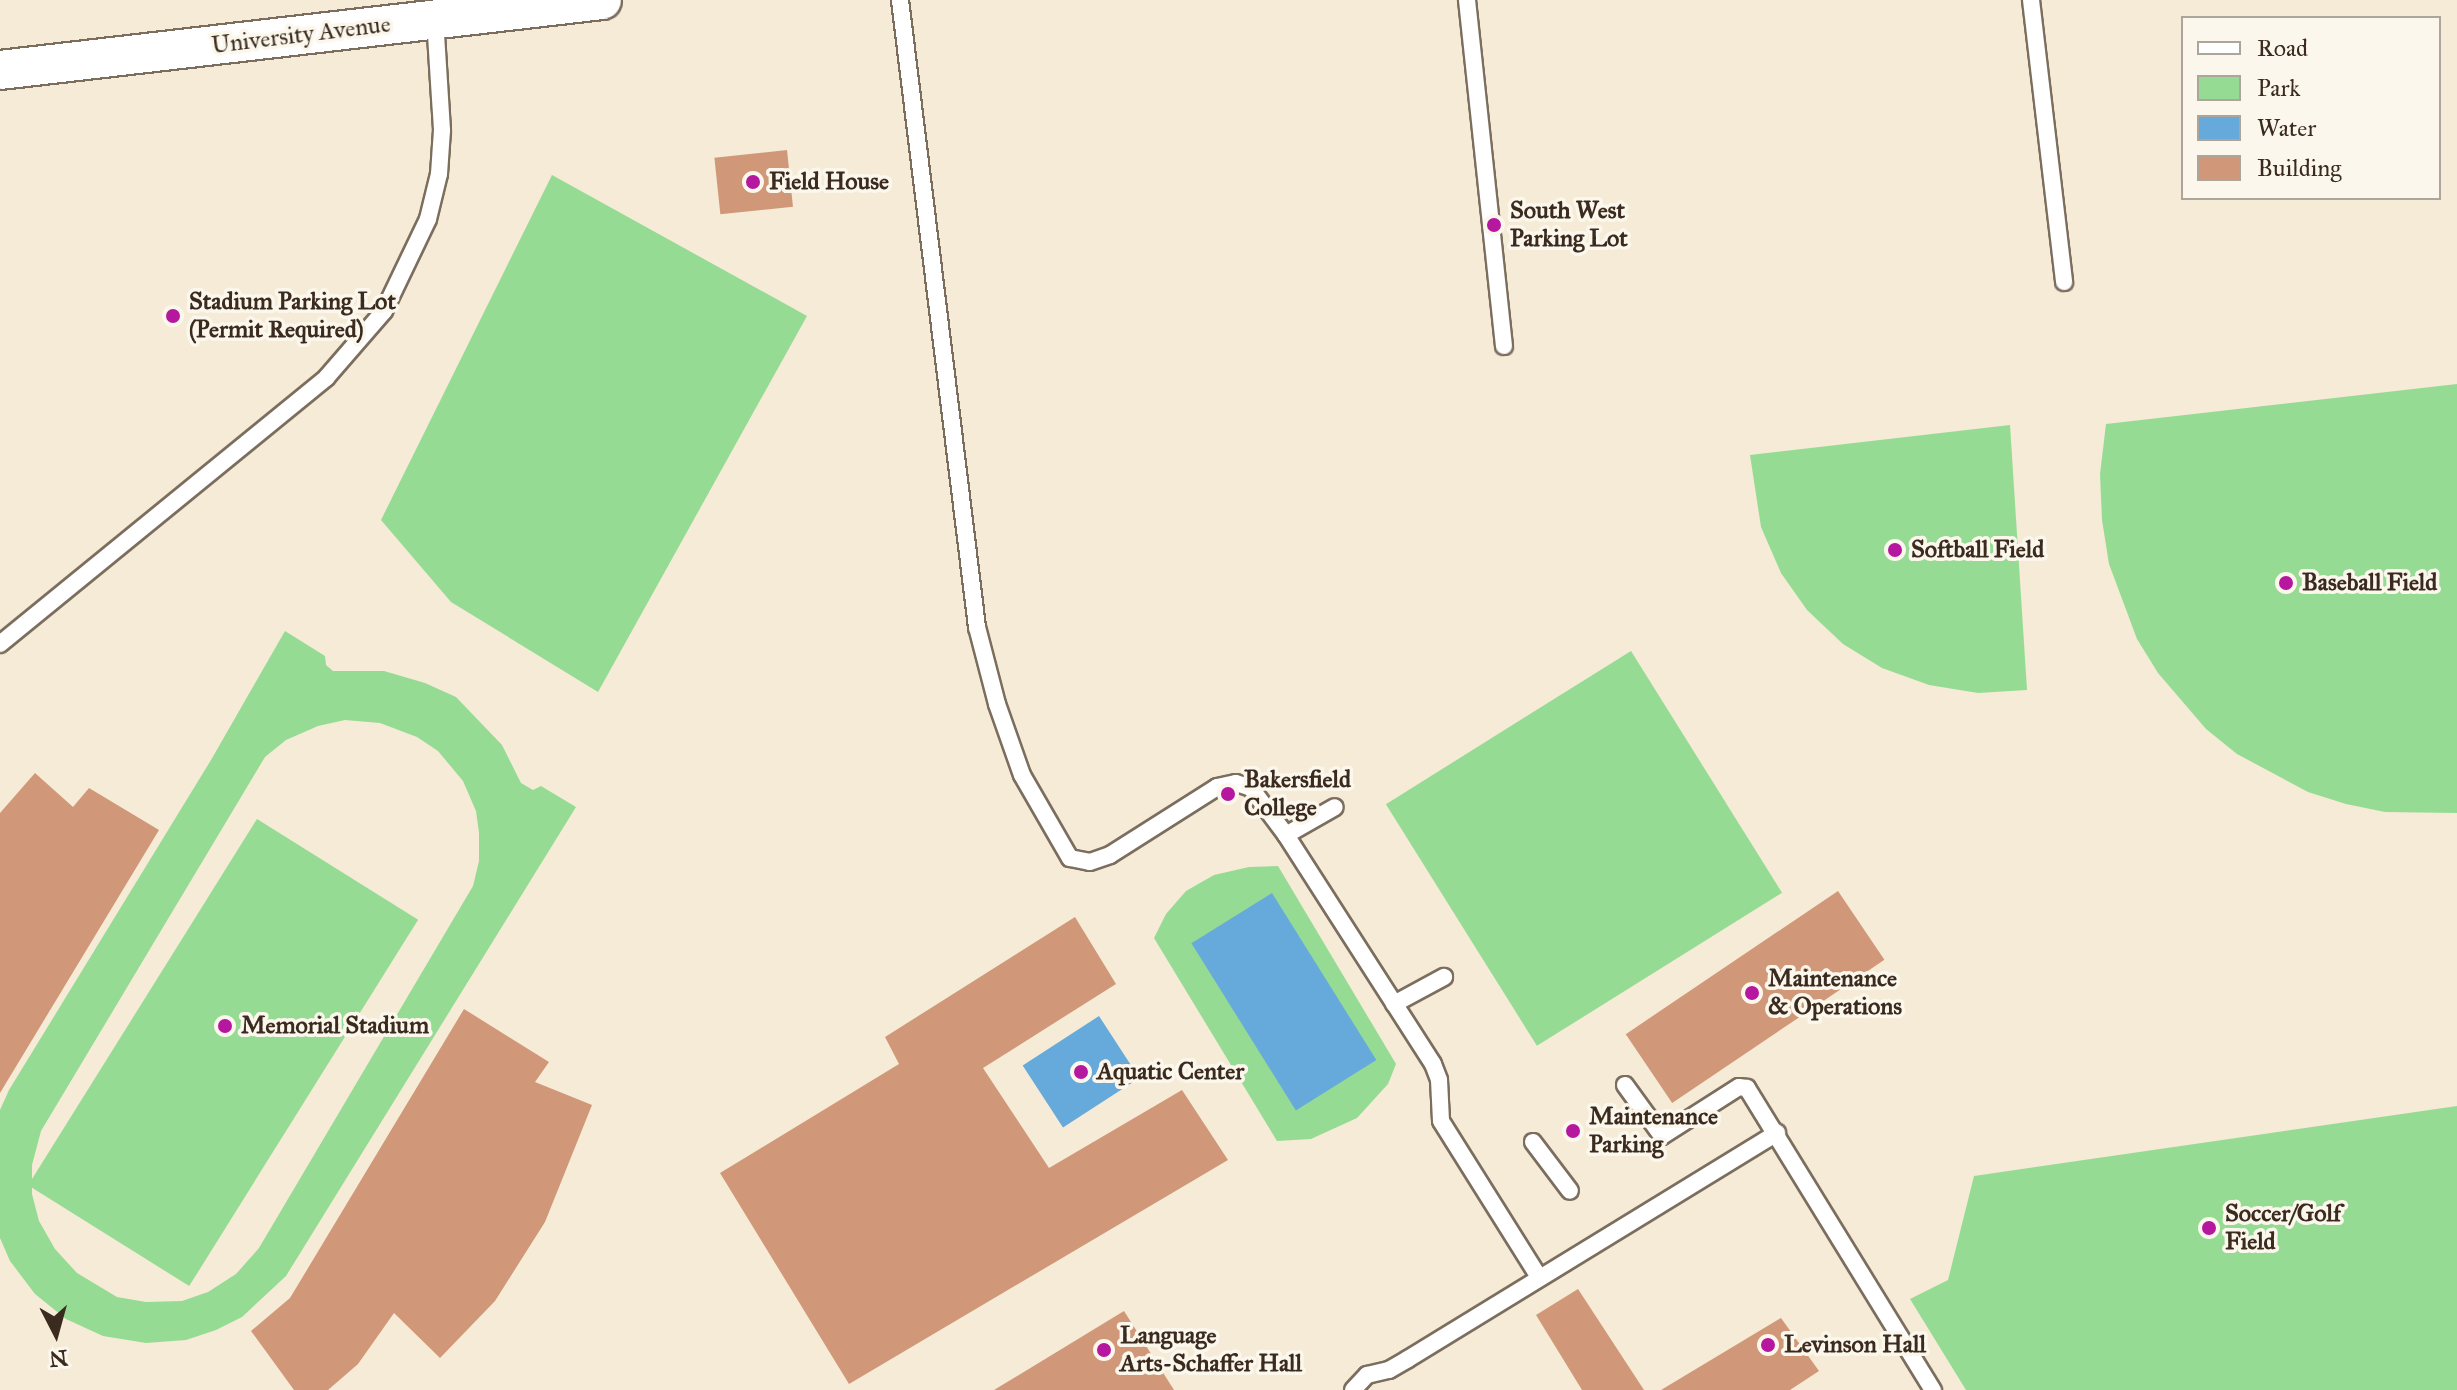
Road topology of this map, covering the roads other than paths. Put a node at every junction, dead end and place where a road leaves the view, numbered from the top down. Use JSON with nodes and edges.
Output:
{"nodes":[{"id":1,"x":602,"y":0,"type":"edge"},
{"id":2,"x":900,"y":0,"type":"edge"},
{"id":3,"x":1467,"y":0,"type":"edge"},
{"id":4,"x":2031,"y":0,"type":"edge"},
{"id":5,"x":435,"y":19,"type":"junction"},
{"id":6,"x":0,"y":70,"type":"edge"},
{"id":7,"x":2064,"y":282,"type":"dead end"},
{"id":8,"x":1504,"y":346,"type":"dead end"},
{"id":9,"x":0,"y":644,"type":"edge"},
{"id":10,"x":1335,"y":807,"type":"dead end"},
{"id":11,"x":1286,"y":835,"type":"junction"},
{"id":12,"x":1444,"y":977,"type":"dead end"},
{"id":13,"x":1394,"y":1004,"type":"junction"},
{"id":14,"x":1625,"y":1085,"type":"dead end"},
{"id":15,"x":1777,"y":1133,"type":"junction"},
{"id":16,"x":1533,"y":1142,"type":"dead end"},
{"id":17,"x":1570,"y":1191,"type":"dead end"},
{"id":18,"x":1539,"y":1277,"type":"junction"},
{"id":19,"x":1389,"y":1370,"type":"junction"},
{"id":20,"x":1353,"y":1390,"type":"edge"},
{"id":21,"x":1377,"y":1390,"type":"edge"},
{"id":22,"x":1933,"y":1390,"type":"edge"}],
"edges":[{"from":1,"to":5,"type":"street","name":"University Avenue"},
{"from":2,"to":11,"type":"lane"},
{"from":3,"to":8,"type":"lane"},
{"from":4,"to":7,"type":"lane"},
{"from":5,"to":6,"type":"street","name":"University Avenue"},
{"from":5,"to":9,"type":"lane"},
{"from":10,"to":11,"type":"lane"},
{"from":11,"to":13,"type":"lane"},
{"from":12,"to":13,"type":"lane"},
{"from":13,"to":18,"type":"lane"},
{"from":14,"to":15,"type":"lane"},
{"from":15,"to":18,"type":"lane"},
{"from":15,"to":22,"type":"lane"},
{"from":16,"to":17,"type":"lane"},
{"from":18,"to":19,"type":"lane"},
{"from":19,"to":20,"type":"lane"},
{"from":19,"to":21,"type":"lane"}]}
